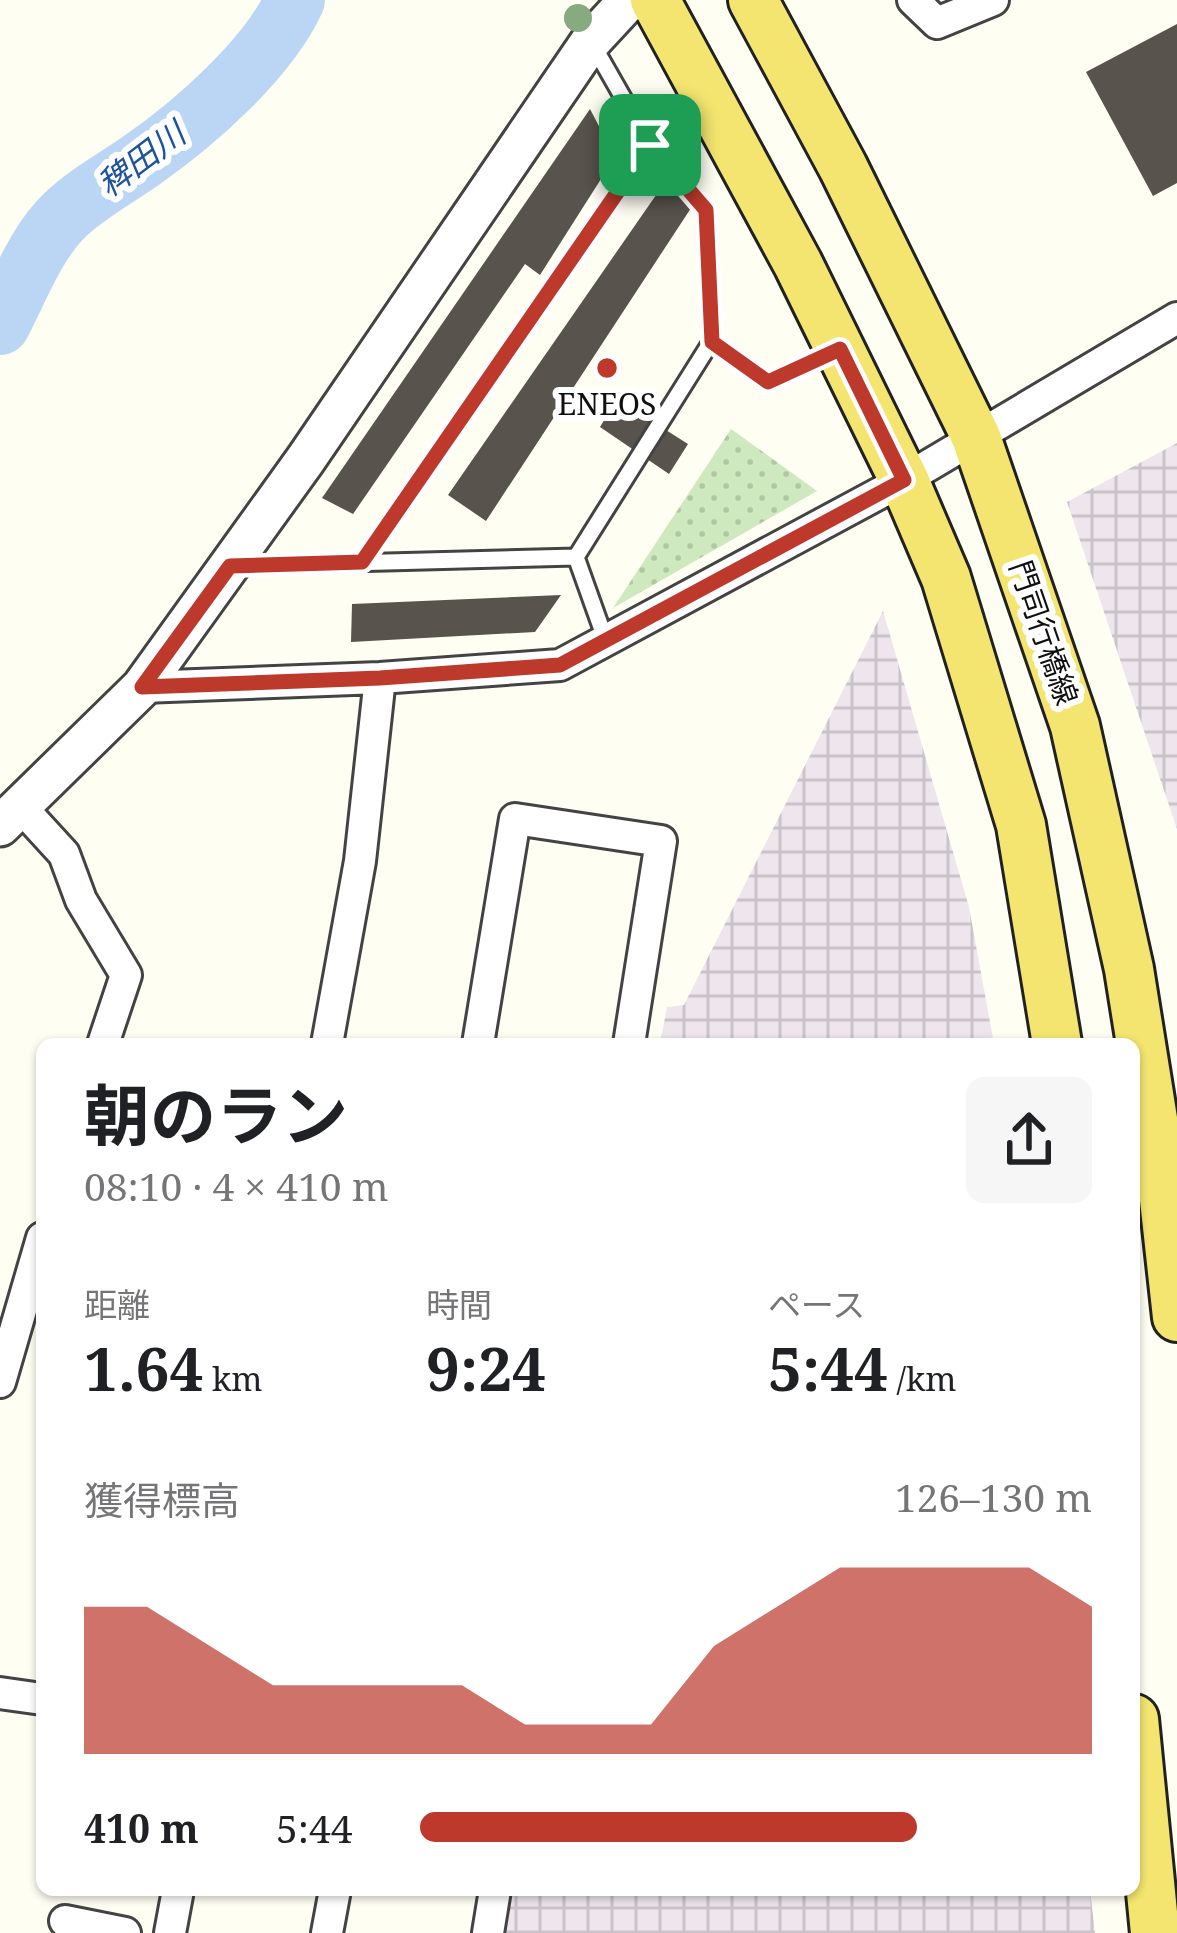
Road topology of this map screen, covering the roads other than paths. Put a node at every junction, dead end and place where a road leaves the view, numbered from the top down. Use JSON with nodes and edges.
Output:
{"nodes":[{"id":1,"x":629,"y":0,"type":"edge"},
{"id":2,"x":655,"y":0,"type":"edge"},
{"id":3,"x":753,"y":0,"type":"edge"},
{"id":4,"x":914,"y":0,"type":"edge"},
{"id":5,"x":993,"y":0,"type":"edge"},
{"id":6,"x":591,"y":41,"type":"junction"},
{"id":7,"x":712,"y":106,"type":"junction"},
{"id":8,"x":650,"y":145,"type":"junction"},
{"id":9,"x":1177,"y":318,"type":"edge"},
{"id":10,"x":712,"y":342,"type":"junction"},
{"id":11,"x":840,"y":349,"type":"junction"},
{"id":12,"x":976,"y":437,"type":"junction"},
{"id":13,"x":904,"y":480,"type":"junction"},
{"id":14,"x":576,"y":557,"type":"junction"},
{"id":15,"x":362,"y":562,"type":"junction"},
{"id":16,"x":230,"y":566,"type":"junction"},
{"id":17,"x":605,"y":641,"type":"junction"},
{"id":18,"x":380,"y":678,"type":"junction"},
{"id":19,"x":142,"y":687,"type":"junction"},
{"id":20,"x":10,"y":816,"type":"edge"},
{"id":21,"x":105,"y":1038,"type":"edge"},
{"id":22,"x":328,"y":1038,"type":"edge"},
{"id":23,"x":479,"y":1038,"type":"edge"},
{"id":24,"x":630,"y":1038,"type":"edge"},
{"id":25,"x":1056,"y":1038,"type":"edge"},
{"id":26,"x":1140,"y":1038,"type":"edge"},
{"id":27,"x":1140,"y":1041,"type":"edge"},
{"id":28,"x":1157,"y":1164,"type":"edge"},
{"id":29,"x":36,"y":1259,"type":"edge"},
{"id":30,"x":1177,"y":1317,"type":"edge"},
{"id":31,"x":0,"y":1382,"type":"edge"},
{"id":32,"x":0,"y":1693,"type":"edge"},
{"id":33,"x":36,"y":1698,"type":"edge"},
{"id":34,"x":1140,"y":1780,"type":"edge"},
{"id":35,"x":177,"y":1896,"type":"edge"},
{"id":36,"x":333,"y":1896,"type":"edge"},
{"id":37,"x":494,"y":1896,"type":"edge"},
{"id":38,"x":65,"y":1921,"type":"dead end"},
{"id":39,"x":124,"y":1933,"type":"edge"},
{"id":40,"x":170,"y":1933,"type":"edge"},
{"id":41,"x":327,"y":1933,"type":"edge"},
{"id":42,"x":488,"y":1933,"type":"edge"},
{"id":43,"x":1155,"y":1933,"type":"edge"}],
"edges":[{"from":1,"to":6,"type":"street"},
{"from":2,"to":7,"type":"main road"},
{"from":3,"to":12,"type":"main road","name":"門司行橋線"},
{"from":4,"to":5,"type":"street"},
{"from":6,"to":8,"type":"lane"},
{"from":6,"to":16,"type":"street"},
{"from":7,"to":8,"type":"lane"},
{"from":7,"to":11,"type":"main road"},
{"from":8,"to":10,"type":"lane"},
{"from":8,"to":15,"type":"lane"},
{"from":9,"to":12,"type":"street"},
{"from":10,"to":11,"type":"lane"},
{"from":10,"to":14,"type":"lane"},
{"from":11,"to":13,"type":"main road"},
{"from":12,"to":13,"type":"street"},
{"from":12,"to":26,"type":"main road","name":"門司行橋線"},
{"from":13,"to":17,"type":"street"},
{"from":13,"to":25,"type":"main road"},
{"from":14,"to":15,"type":"lane"},
{"from":14,"to":17,"type":"lane"},
{"from":15,"to":16,"type":"lane"},
{"from":16,"to":19,"type":"street"},
{"from":17,"to":18,"type":"street"},
{"from":18,"to":19,"type":"street"},
{"from":18,"to":22,"type":"street"},
{"from":19,"to":20,"type":"street"},
{"from":20,"to":21,"type":"street"},
{"from":23,"to":24,"type":"street"},
{"from":27,"to":28,"type":"main road","name":"門司行橋線"},
{"from":28,"to":30,"type":"main road","name":"門司行橋線"},
{"from":29,"to":31,"type":"street"},
{"from":32,"to":33,"type":"street"},
{"from":34,"to":43,"type":"main road"},
{"from":35,"to":40,"type":"street"},
{"from":36,"to":41,"type":"street"},
{"from":37,"to":42,"type":"street"},
{"from":38,"to":39,"type":"street"}]}
